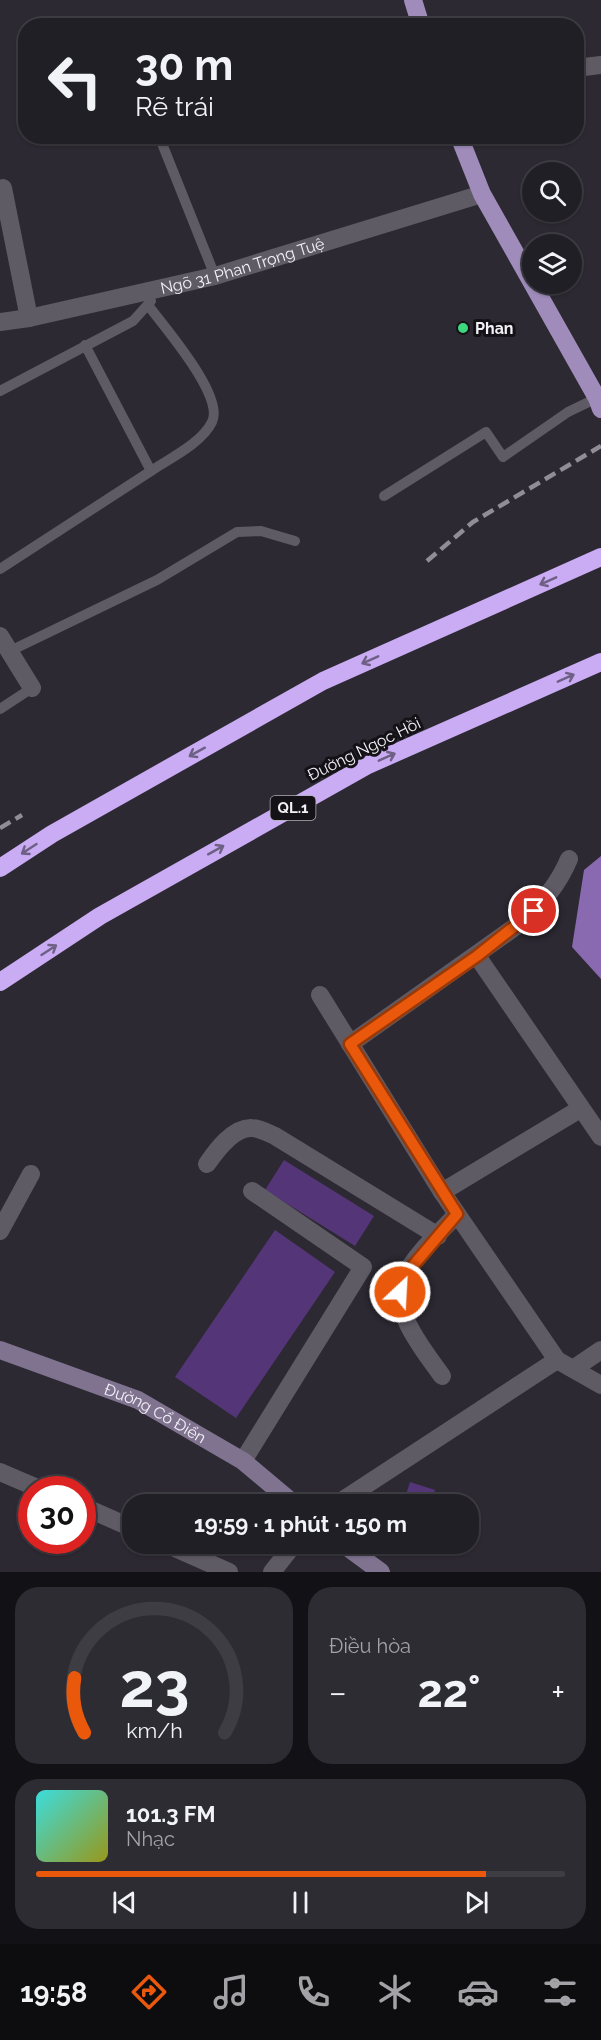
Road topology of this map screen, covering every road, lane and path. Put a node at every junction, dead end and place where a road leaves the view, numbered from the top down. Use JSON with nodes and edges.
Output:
{"nodes":[{"id":1,"x":413,"y":0,"type":"edge"},
{"id":2,"x":419,"y":18,"type":"edge"},
{"id":3,"x":601,"y":65,"type":"edge"},
{"id":4,"x":584,"y":68,"type":"edge"},
{"id":5,"x":162,"y":144,"type":"edge"},
{"id":6,"x":462,"y":144,"type":"edge"},
{"id":7,"x":3,"y":188,"type":"dead end"},
{"id":8,"x":482,"y":194,"type":"junction"},
{"id":9,"x":215,"y":276,"type":"junction"},
{"id":10,"x":161,"y":290,"type":"junction"},
{"id":11,"x":148,"y":305,"type":"junction"},
{"id":12,"x":28,"y":318,"type":"junction"},
{"id":13,"x":0,"y":322,"type":"edge"},
{"id":14,"x":85,"y":345,"type":"junction"},
{"id":15,"x":0,"y":391,"type":"edge"},
{"id":16,"x":600,"y":401,"type":"edge"},
{"id":17,"x":151,"y":471,"type":"junction"},
{"id":18,"x":384,"y":496,"type":"dead end"},
{"id":19,"x":295,"y":541,"type":"dead end"},
{"id":20,"x":601,"y":557,"type":"edge"},
{"id":21,"x":0,"y":569,"type":"edge"},
{"id":22,"x":4,"y":644,"type":"edge"},
{"id":23,"x":601,"y":662,"type":"edge"},
{"id":24,"x":32,"y":688,"type":"joint"},
{"id":25,"x":0,"y":709,"type":"edge"},
{"id":26,"x":569,"y":859,"type":"dead end"},
{"id":27,"x":0,"y":868,"type":"edge"},
{"id":28,"x":477,"y":956,"type":"junction"},
{"id":29,"x":0,"y":982,"type":"edge"},
{"id":30,"x":320,"y":995,"type":"dead end"},
{"id":31,"x":350,"y":1044,"type":"junction"},
{"id":32,"x":580,"y":1108,"type":"junction"},
{"id":33,"x":601,"y":1137,"type":"edge"},
{"id":34,"x":207,"y":1164,"type":"dead end"},
{"id":35,"x":31,"y":1174,"type":"dead end"},
{"id":36,"x":252,"y":1191,"type":"dead end"},
{"id":37,"x":442,"y":1192,"type":"junction"},
{"id":38,"x":457,"y":1214,"type":"junction"},
{"id":39,"x":0,"y":1231,"type":"edge"},
{"id":40,"x":438,"y":1236,"type":"junction"},
{"id":41,"x":0,"y":1350,"type":"edge"},
{"id":42,"x":601,"y":1350,"type":"edge"},
{"id":43,"x":557,"y":1360,"type":"junction"},
{"id":44,"x":573,"y":1369,"type":"junction"},
{"id":45,"x":442,"y":1376,"type":"dead end"},
{"id":46,"x":601,"y":1385,"type":"edge"},
{"id":47,"x":243,"y":1461,"type":"junction"},
{"id":48,"x":0,"y":1472,"type":"edge"},
{"id":49,"x":18,"y":1480,"type":"edge"},
{"id":50,"x":282,"y":1494,"type":"edge"},
{"id":51,"x":352,"y":1494,"type":"edge"},
{"id":52,"x":96,"y":1512,"type":"edge"},
{"id":53,"x":122,"y":1524,"type":"edge"},
{"id":54,"x":188,"y":1554,"type":"edge"},
{"id":55,"x":286,"y":1554,"type":"edge"},
{"id":56,"x":357,"y":1554,"type":"edge"},
{"id":57,"x":229,"y":1572,"type":"edge"},
{"id":58,"x":272,"y":1572,"type":"edge"},
{"id":59,"x":381,"y":1572,"type":"edge"}],
"edges":[{"from":1,"to":2,"type":"main road"},
{"from":3,"to":4,"type":"street"},
{"from":5,"to":9,"type":"lane"},
{"from":6,"to":8,"type":"main road"},
{"from":7,"to":12,"type":"street"},
{"from":8,"to":9,"type":"street","name":"Ngõ 31 Phan Trọng Tuệ"},
{"from":8,"to":16,"type":"main road"},
{"from":9,"to":10,"type":"street","name":"Ngõ 31 Phan Trọng Tuệ"},
{"from":10,"to":11,"type":"lane"},
{"from":10,"to":12,"type":"street","name":"Ngõ 31 Phan Trọng Tuệ"},
{"from":11,"to":14,"type":"lane"},
{"from":11,"to":17,"type":"lane"},
{"from":12,"to":13,"type":"street","name":"Ngõ 31 Phan Trọng Tuệ"},
{"from":14,"to":15,"type":"lane"},
{"from":14,"to":17,"type":"lane"},
{"from":16,"to":18,"type":"lane"},
{"from":17,"to":21,"type":"lane"},
{"from":19,"to":22,"type":"lane"},
{"from":20,"to":27,"type":"highway","one_way":true},
{"from":22,"to":24,"type":"street"},
{"from":29,"to":23,"type":"highway","name":"Đường Ngọc Hồi","number":"QL.1","one_way":true},
{"from":24,"to":25,"type":"lane"},
{"from":26,"to":28,"type":"street"},
{"from":28,"to":31,"type":"street"},
{"from":28,"to":32,"type":"street"},
{"from":30,"to":31,"type":"street"},
{"from":31,"to":37,"type":"street"},
{"from":32,"to":33,"type":"street"},
{"from":32,"to":37,"type":"street"},
{"from":34,"to":40,"type":"street"},
{"from":35,"to":39,"type":"street"},
{"from":36,"to":47,"type":"street"},
{"from":37,"to":38,"type":"street"},
{"from":38,"to":40,"type":"street"},
{"from":38,"to":43,"type":"street"},
{"from":40,"to":45,"type":"street"},
{"from":41,"to":47,"type":"street","name":"Đường Cổ Điển"},
{"from":42,"to":44,"type":"street"},
{"from":43,"to":44,"type":"street"},
{"from":43,"to":51,"type":"street"},
{"from":44,"to":46,"type":"street"},
{"from":47,"to":50,"type":"street","name":"Đường Cổ Điển"},
{"from":48,"to":49,"type":"street"},
{"from":52,"to":53,"type":"street"},
{"from":54,"to":57,"type":"street"},
{"from":55,"to":58,"type":"street"},
{"from":56,"to":59,"type":"street"}]}
